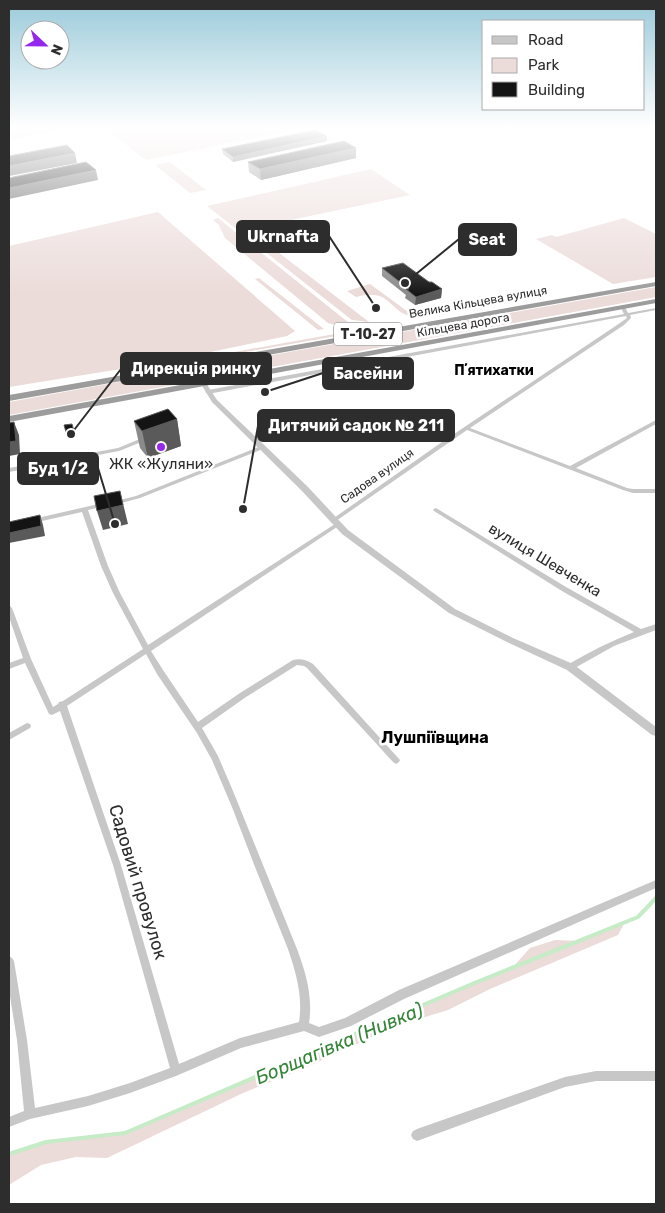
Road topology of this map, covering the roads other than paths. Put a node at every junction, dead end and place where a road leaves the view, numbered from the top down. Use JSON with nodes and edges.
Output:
{"nodes":[{"id":1,"x":656,"y":284,"type":"edge"},
{"id":2,"x":656,"y":301,"type":"edge"},
{"id":3,"x":656,"y":309,"type":"edge"},
{"id":4,"x":625,"y":311,"type":"junction"},
{"id":5,"x":206,"y":388,"type":"junction"},
{"id":6,"x":9,"y":398,"type":"edge"},
{"id":7,"x":9,"y":419,"type":"edge"},
{"id":8,"x":656,"y":422,"type":"edge"},
{"id":9,"x":466,"y":428,"type":"junction"},
{"id":10,"x":156,"y":434,"type":"edge"},
{"id":11,"x":261,"y":448,"type":"junction"},
{"id":12,"x":571,"y":468,"type":"junction"},
{"id":13,"x":9,"y":470,"type":"edge"},
{"id":14,"x":656,"y":491,"type":"edge"},
{"id":15,"x":85,"y":510,"type":"junction"},
{"id":16,"x":436,"y":510,"type":"dead end"},
{"id":17,"x":27,"y":522,"type":"edge"},
{"id":18,"x":335,"y":523,"type":"junction"},
{"id":19,"x":9,"y":608,"type":"edge"},
{"id":20,"x":656,"y":627,"type":"edge"},
{"id":21,"x":640,"y":632,"type":"junction"},
{"id":22,"x":147,"y":650,"type":"junction"},
{"id":23,"x":28,"y":659,"type":"junction"},
{"id":24,"x":9,"y":666,"type":"edge"},
{"id":25,"x":570,"y":667,"type":"junction"},
{"id":26,"x":62,"y":704,"type":"junction"},
{"id":27,"x":27,"y":726,"type":"dead end"},
{"id":28,"x":197,"y":727,"type":"junction"},
{"id":29,"x":656,"y":732,"type":"edge"},
{"id":30,"x":9,"y":737,"type":"edge"},
{"id":31,"x":396,"y":760,"type":"dead end"},
{"id":32,"x":656,"y":884,"type":"edge"},
{"id":33,"x":9,"y":961,"type":"edge"},
{"id":34,"x":304,"y":1026,"type":"junction"},
{"id":35,"x":176,"y":1071,"type":"junction"},
{"id":36,"x":656,"y":1076,"type":"edge"},
{"id":37,"x":30,"y":1114,"type":"junction"},
{"id":38,"x":9,"y":1122,"type":"edge"},
{"id":39,"x":417,"y":1135,"type":"dead end"}],
"edges":[{"from":1,"to":6,"type":"highway","name":"Велика Кільцева вулиця","number":"Т-10-27"},
{"from":2,"to":4,"type":"highway","name":"Кільцева дорога","number":"Т-10-27"},
{"from":3,"to":4,"type":"street"},
{"from":4,"to":5,"type":"highway","name":"Кільцева дорога","number":"Т-10-27"},
{"from":4,"to":9,"type":"street","name":"Садова вулиця"},
{"from":5,"to":7,"type":"highway","name":"Кільцева дорога","number":"Т-10-27"},
{"from":5,"to":11,"type":"street"},
{"from":8,"to":12,"type":"street"},
{"from":9,"to":12,"type":"street"},
{"from":9,"to":18,"type":"street","name":"Садова вулиця"},
{"from":10,"to":13,"type":"street"},
{"from":11,"to":15,"type":"street"},
{"from":11,"to":18,"type":"street"},
{"from":12,"to":14,"type":"street"},
{"from":15,"to":17,"type":"street"},
{"from":15,"to":22,"type":"street"},
{"from":16,"to":21,"type":"street","name":"вулиця Шевченка"},
{"from":18,"to":22,"type":"street","name":"Садова вулиця"},
{"from":18,"to":25,"type":"street"},
{"from":19,"to":23,"type":"street"},
{"from":20,"to":21,"type":"street"},
{"from":21,"to":25,"type":"street"},
{"from":22,"to":26,"type":"street","name":"Садова вулиця"},
{"from":22,"to":28,"type":"street"},
{"from":23,"to":24,"type":"street"},
{"from":23,"to":26,"type":"street","name":"Садова вулиця"},
{"from":25,"to":29,"type":"street"},
{"from":26,"to":35,"type":"street","name":"Садовий провулок"},
{"from":27,"to":30,"type":"street"},
{"from":28,"to":31,"type":"street"},
{"from":28,"to":34,"type":"street"},
{"from":32,"to":34,"type":"street"},
{"from":33,"to":37,"type":"street"},
{"from":34,"to":35,"type":"street"},
{"from":35,"to":37,"type":"street"},
{"from":36,"to":39,"type":"street"},
{"from":37,"to":38,"type":"street"}]}
